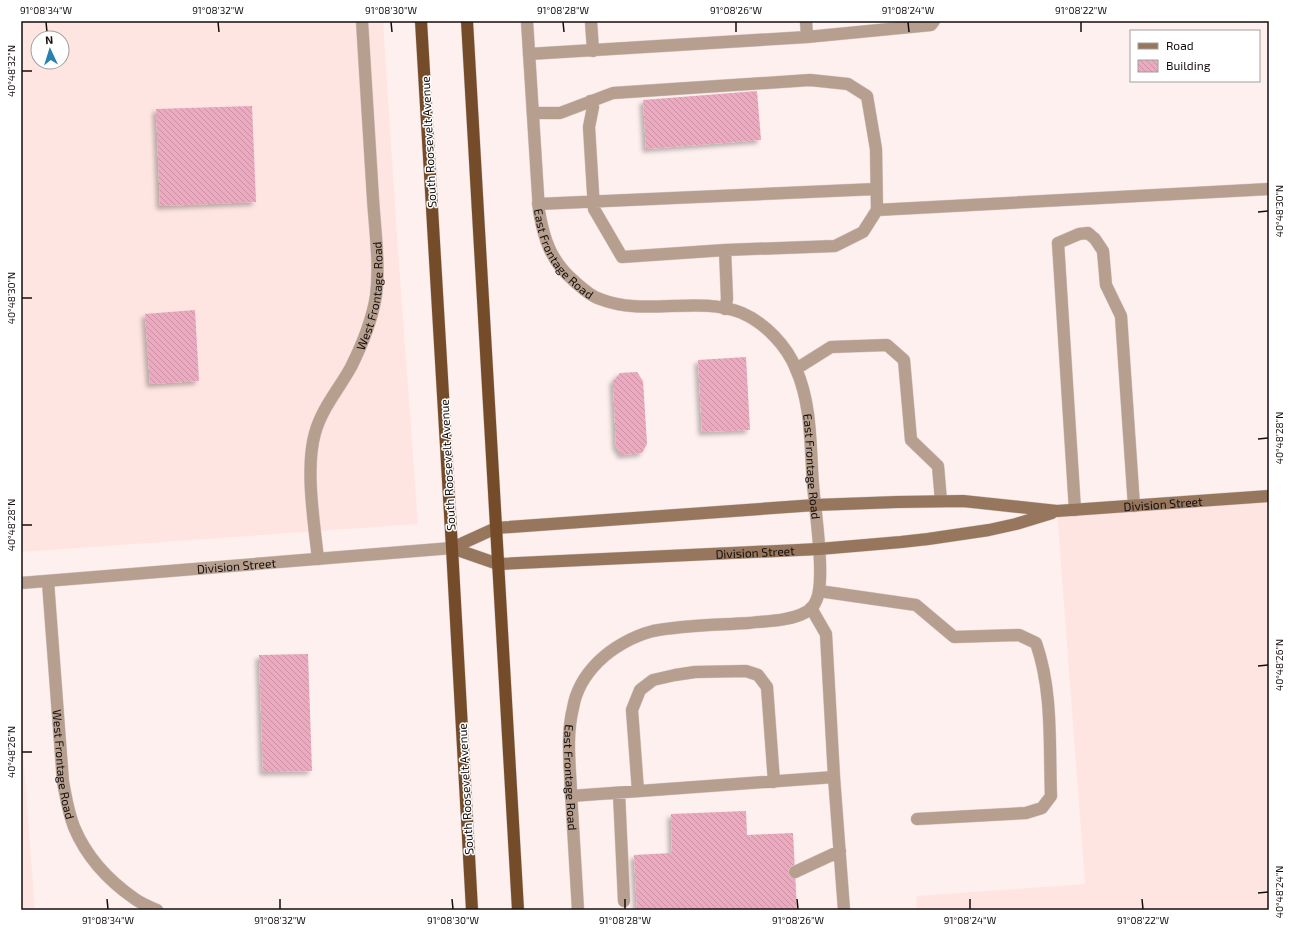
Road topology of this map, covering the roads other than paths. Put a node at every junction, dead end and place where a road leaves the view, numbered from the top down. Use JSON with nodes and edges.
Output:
{"nodes":[{"id":1,"x":362,"y":21,"type":"edge"},
{"id":2,"x":421,"y":21,"type":"edge"},
{"id":3,"x":467,"y":21,"type":"edge"},
{"id":4,"x":527,"y":21,"type":"edge"},
{"id":5,"x":591,"y":21,"type":"edge"},
{"id":6,"x":806,"y":21,"type":"edge"},
{"id":7,"x":934,"y":21,"type":"edge"},
{"id":8,"x":807,"y":37,"type":"junction"},
{"id":9,"x":593,"y":51,"type":"junction"},
{"id":10,"x":529,"y":54,"type":"junction"},
{"id":11,"x":590,"y":101,"type":"junction"},
{"id":12,"x":533,"y":113,"type":"junction"},
{"id":13,"x":876,"y":189,"type":"junction"},
{"id":14,"x":1269,"y":189,"type":"edge"},
{"id":15,"x":594,"y":201,"type":"junction"},
{"id":16,"x":538,"y":204,"type":"junction"},
{"id":17,"x":877,"y":210,"type":"junction"},
{"id":18,"x":725,"y":250,"type":"junction"},
{"id":19,"x":725,"y":309,"type":"junction"},
{"id":20,"x":796,"y":369,"type":"junction"},
{"id":21,"x":1269,"y":496,"type":"edge"},
{"id":22,"x":941,"y":501,"type":"junction"},
{"id":23,"x":815,"y":506,"type":"junction"},
{"id":24,"x":1134,"y":506,"type":"junction"},
{"id":25,"x":1075,"y":510,"type":"junction"},
{"id":26,"x":1057,"y":511,"type":"junction"},
{"id":27,"x":496,"y":528,"type":"junction"},
{"id":28,"x":452,"y":548,"type":"junction"},
{"id":29,"x":819,"y":549,"type":"junction"},
{"id":30,"x":318,"y":559,"type":"junction"},
{"id":31,"x":498,"y":564,"type":"junction"},
{"id":32,"x":48,"y":582,"type":"junction"},
{"id":33,"x":21,"y":584,"type":"edge"},
{"id":34,"x":819,"y":591,"type":"junction"},
{"id":35,"x":811,"y":608,"type":"junction"},
{"id":36,"x":834,"y":778,"type":"junction"},
{"id":37,"x":774,"y":782,"type":"junction"},
{"id":38,"x":638,"y":791,"type":"junction"},
{"id":39,"x":619,"y":792,"type":"junction"},
{"id":40,"x":572,"y":796,"type":"junction"},
{"id":41,"x":917,"y":819,"type":"dead end"},
{"id":42,"x":840,"y":851,"type":"junction"},
{"id":43,"x":795,"y":872,"type":"dead end"},
{"id":44,"x":624,"y":901,"type":"dead end"},
{"id":45,"x":157,"y":910,"type":"edge"},
{"id":46,"x":472,"y":910,"type":"edge"},
{"id":47,"x":518,"y":910,"type":"edge"},
{"id":48,"x":578,"y":910,"type":"edge"},
{"id":49,"x":844,"y":910,"type":"edge"}],
"edges":[{"from":1,"to":30,"type":"street","name":"West Frontage Road"},
{"from":2,"to":28,"type":"highway","name":"South Roosevelt Avenue"},
{"from":3,"to":27,"type":"highway"},
{"from":4,"to":10,"type":"street","name":"East Frontage Road"},
{"from":5,"to":9,"type":"street"},
{"from":6,"to":8,"type":"street"},
{"from":7,"to":8,"type":"street"},
{"from":8,"to":9,"type":"street"},
{"from":9,"to":10,"type":"street"},
{"from":10,"to":12,"type":"street","name":"East Frontage Road"},
{"from":11,"to":12,"type":"street"},
{"from":11,"to":13,"type":"street"},
{"from":11,"to":15,"type":"street"},
{"from":12,"to":16,"type":"street","name":"East Frontage Road"},
{"from":13,"to":15,"type":"street"},
{"from":13,"to":17,"type":"street"},
{"from":14,"to":17,"type":"street"},
{"from":15,"to":16,"type":"street"},
{"from":15,"to":18,"type":"street"},
{"from":16,"to":19,"type":"street","name":"East Frontage Road"},
{"from":17,"to":18,"type":"street"},
{"from":18,"to":19,"type":"street"},
{"from":19,"to":20,"type":"street","name":"East Frontage Road"},
{"from":20,"to":22,"type":"street"},
{"from":20,"to":23,"type":"street","name":"East Frontage Road"},
{"from":21,"to":24,"type":"main road","name":"Division Street"},
{"from":22,"to":23,"type":"main road","name":"Division Street"},
{"from":22,"to":26,"type":"main road","name":"Division Street"},
{"from":23,"to":27,"type":"main road","name":"Division Street"},
{"from":23,"to":29,"type":"street","name":"East Frontage Road"},
{"from":24,"to":25,"type":"main road","name":"Division Street"},
{"from":24,"to":25,"type":"street"},
{"from":25,"to":26,"type":"main road","name":"Division Street"},
{"from":26,"to":29,"type":"main road","name":"Division Street"},
{"from":27,"to":28,"type":"main road","name":"Division Street"},
{"from":27,"to":31,"type":"highway"},
{"from":28,"to":30,"type":"street","name":"Division Street"},
{"from":28,"to":31,"type":"main road","name":"Division Street"},
{"from":28,"to":46,"type":"highway","name":"South Roosevelt Avenue"},
{"from":29,"to":31,"type":"main road","name":"Division Street"},
{"from":29,"to":34,"type":"street","name":"East Frontage Road"},
{"from":30,"to":32,"type":"street","name":"Division Street"},
{"from":31,"to":47,"type":"highway"},
{"from":32,"to":33,"type":"street","name":"Division Street"},
{"from":32,"to":45,"type":"street","name":"West Frontage Road"},
{"from":34,"to":35,"type":"street","name":"East Frontage Road"},
{"from":34,"to":41,"type":"street"},
{"from":35,"to":36,"type":"street"},
{"from":35,"to":40,"type":"street","name":"East Frontage Road"},
{"from":36,"to":37,"type":"street"},
{"from":36,"to":42,"type":"street"},
{"from":37,"to":38,"type":"street"},
{"from":37,"to":38,"type":"street"},
{"from":38,"to":39,"type":"street"},
{"from":39,"to":40,"type":"street"},
{"from":39,"to":44,"type":"street"},
{"from":40,"to":48,"type":"street","name":"East Frontage Road"},
{"from":42,"to":43,"type":"street"},
{"from":42,"to":49,"type":"street"}]}
